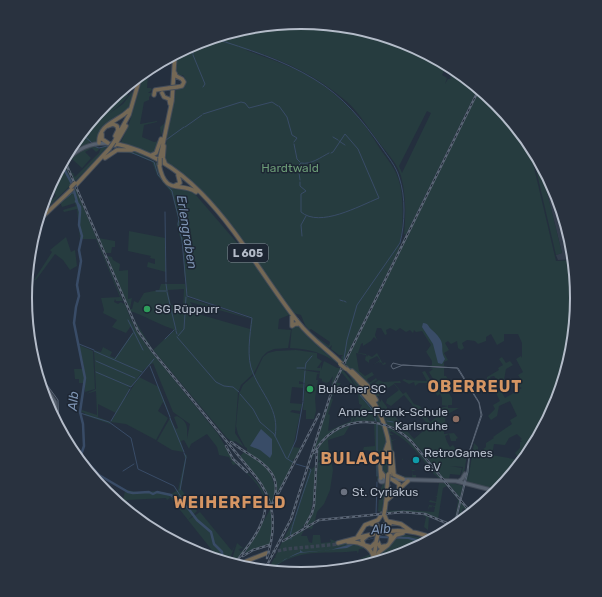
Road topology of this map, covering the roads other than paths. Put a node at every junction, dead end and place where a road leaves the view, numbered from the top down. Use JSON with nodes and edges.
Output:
{"nodes":[{"id":1,"x":174,"y":61,"type":"edge"},
{"id":2,"x":175,"y":61,"type":"edge"},
{"id":3,"x":174,"y":72,"type":"junction"},
{"id":4,"x":179,"y":78,"type":"junction"},
{"id":5,"x":174,"y":83,"type":"junction"},
{"id":6,"x":138,"y":84,"type":"edge"},
{"id":7,"x":136,"y":86,"type":"edge"},
{"id":8,"x":162,"y":93,"type":"dead end"},
{"id":9,"x":172,"y":93,"type":"junction"},
{"id":10,"x":154,"y":95,"type":"dead end"},
{"id":11,"x":165,"y":98,"type":"junction"},
{"id":12,"x":170,"y":104,"type":"junction"},
{"id":13,"x":132,"y":106,"type":"junction"},
{"id":14,"x":129,"y":110,"type":"junction"},
{"id":15,"x":166,"y":127,"type":"junction"},
{"id":16,"x":102,"y":133,"type":"junction"},
{"id":17,"x":115,"y":136,"type":"junction"},
{"id":18,"x":163,"y":137,"type":"junction"},
{"id":19,"x":120,"y":138,"type":"junction"},
{"id":20,"x":113,"y":143,"type":"junction"},
{"id":21,"x":100,"y":144,"type":"junction"},
{"id":22,"x":123,"y":148,"type":"junction"},
{"id":23,"x":108,"y":149,"type":"junction"},
{"id":24,"x":137,"y":151,"type":"junction"},
{"id":25,"x":74,"y":154,"type":"edge"},
{"id":26,"x":150,"y":155,"type":"junction"},
{"id":27,"x":159,"y":158,"type":"junction"},
{"id":28,"x":97,"y":164,"type":"junction"},
{"id":29,"x":159,"y":164,"type":"junction"},
{"id":30,"x":168,"y":165,"type":"junction"},
{"id":31,"x":178,"y":174,"type":"junction"},
{"id":32,"x":76,"y":184,"type":"junction"},
{"id":33,"x":198,"y":194,"type":"junction"},
{"id":34,"x":58,"y":200,"type":"junction"},
{"id":35,"x":47,"y":210,"type":"edge"},
{"id":36,"x":46,"y":213,"type":"edge"},
{"id":37,"x":291,"y":314,"type":"junction"},
{"id":38,"x":298,"y":322,"type":"junction"},
{"id":39,"x":346,"y":368,"type":"junction"},
{"id":40,"x":48,"y":390,"type":"edge"},
{"id":41,"x":378,"y":409,"type":"junction"},
{"id":42,"x":57,"y":414,"type":"edge"},
{"id":43,"x":387,"y":432,"type":"junction"},
{"id":44,"x":388,"y":443,"type":"junction"},
{"id":45,"x":388,"y":467,"type":"junction"},
{"id":46,"x":380,"y":472,"type":"junction"},
{"id":47,"x":465,"y":474,"type":"dead end"},
{"id":48,"x":390,"y":477,"type":"junction"},
{"id":49,"x":383,"y":479,"type":"junction"},
{"id":50,"x":401,"y":479,"type":"junction"},
{"id":51,"x":466,"y":479,"type":"dead end"},
{"id":52,"x":408,"y":481,"type":"junction"},
{"id":53,"x":457,"y":481,"type":"junction"},
{"id":54,"x":470,"y":484,"type":"junction"},
{"id":55,"x":401,"y":487,"type":"junction"},
{"id":56,"x":388,"y":488,"type":"junction"},
{"id":57,"x":491,"y":490,"type":"edge"},
{"id":58,"x":491,"y":490,"type":"edge"},
{"id":59,"x":386,"y":501,"type":"junction"},
{"id":60,"x":384,"y":509,"type":"junction"},
{"id":61,"x":383,"y":514,"type":"junction"},
{"id":62,"x":393,"y":523,"type":"junction"},
{"id":63,"x":369,"y":524,"type":"junction"},
{"id":64,"x":380,"y":530,"type":"junction"},
{"id":65,"x":395,"y":531,"type":"junction"},
{"id":66,"x":385,"y":532,"type":"junction"},
{"id":67,"x":403,"y":532,"type":"junction"},
{"id":68,"x":415,"y":533,"type":"junction"},
{"id":69,"x":369,"y":534,"type":"junction"},
{"id":70,"x":392,"y":536,"type":"junction"},
{"id":71,"x":426,"y":537,"type":"edge"},
{"id":72,"x":426,"y":537,"type":"edge"},
{"id":73,"x":355,"y":540,"type":"junction"},
{"id":74,"x":347,"y":542,"type":"junction"},
{"id":75,"x":377,"y":542,"type":"junction"},
{"id":76,"x":389,"y":544,"type":"junction"},
{"id":77,"x":366,"y":546,"type":"junction"},
{"id":78,"x":266,"y":552,"type":"tunnel mouth"},
{"id":79,"x":373,"y":558,"type":"edge"},
{"id":80,"x":375,"y":558,"type":"edge"},
{"id":81,"x":376,"y":558,"type":"edge"},
{"id":82,"x":242,"y":562,"type":"tunnel mouth"}],
"edges":[{"from":1,"to":9,"type":"highway"},
{"from":2,"to":3,"type":"highway"},
{"from":3,"to":4,"type":"highway"},
{"from":3,"to":5,"type":"highway"},
{"from":4,"to":5,"type":"highway"},
{"from":4,"to":10,"type":"highway","bridge":true},
{"from":5,"to":15,"type":"highway"},
{"from":6,"to":13,"type":"highway"},
{"from":7,"to":14,"type":"highway"},
{"from":8,"to":11,"type":"highway"},
{"from":9,"to":11,"type":"highway"},
{"from":9,"to":12,"type":"highway"},
{"from":11,"to":12,"type":"highway"},
{"from":12,"to":18,"type":"highway"},
{"from":13,"to":19,"type":"highway"},
{"from":13,"to":20,"type":"highway"},
{"from":14,"to":17,"type":"highway"},
{"from":14,"to":21,"type":"highway"},
{"from":15,"to":27,"type":"highway"},
{"from":15,"to":30,"type":"highway"},
{"from":16,"to":17,"type":"highway"},
{"from":16,"to":20,"type":"highway"},
{"from":16,"to":21,"type":"highway"},
{"from":17,"to":20,"type":"highway"},
{"from":18,"to":26,"type":"highway"},
{"from":18,"to":27,"type":"highway"},
{"from":19,"to":20,"type":"highway"},
{"from":19,"to":22,"type":"highway"},
{"from":20,"to":21,"type":"main road"},
{"from":20,"to":21,"type":"main road"},
{"from":20,"to":22,"type":"highway"},
{"from":20,"to":23,"type":"highway","bridge":true},
{"from":20,"to":24,"type":"highway"},
{"from":21,"to":25,"type":"main road","bridge":true},
{"from":22,"to":24,"type":"highway"},
{"from":22,"to":26,"type":"highway"},
{"from":22,"to":28,"type":"highway"},
{"from":23,"to":28,"type":"highway"},
{"from":23,"to":32,"type":"highway"},
{"from":24,"to":31,"type":"highway"},
{"from":26,"to":30,"type":"highway","number":"L 605"},
{"from":27,"to":29,"type":"highway","bridge":true},
{"from":28,"to":32,"type":"highway"},
{"from":29,"to":31,"type":"highway"},
{"from":29,"to":33,"type":"highway"},
{"from":30,"to":37,"type":"highway","number":"L 605"},
{"from":31,"to":33,"type":"highway","number":"L 605"},
{"from":32,"to":34,"type":"highway","bridge":true},
{"from":33,"to":37,"type":"highway","number":"L 605"},
{"from":34,"to":35,"type":"highway"},
{"from":34,"to":36,"type":"highway"},
{"from":37,"to":38,"type":"highway"},
{"from":37,"to":38,"type":"highway"},
{"from":38,"to":39,"type":"highway","bridge":true},
{"from":39,"to":41,"type":"highway"},
{"from":39,"to":41,"type":"highway"},
{"from":40,"to":42,"type":"main road"},
{"from":41,"to":43,"type":"highway"},
{"from":41,"to":44,"type":"highway"},
{"from":43,"to":48,"type":"highway"},
{"from":43,"to":50,"type":"highway"},
{"from":44,"to":45,"type":"highway"},
{"from":44,"to":49,"type":"highway"},
{"from":45,"to":46,"type":"highway"},
{"from":45,"to":48,"type":"highway"},
{"from":46,"to":48,"type":"highway"},
{"from":46,"to":49,"type":"highway"},
{"from":47,"to":53,"type":"main road"},
{"from":48,"to":49,"type":"main road"},
{"from":48,"to":50,"type":"main road"},
{"from":48,"to":56,"type":"highway","bridge":true},
{"from":48,"to":56,"type":"highway"},
{"from":50,"to":52,"type":"main road"},
{"from":50,"to":53,"type":"main road"},
{"from":50,"to":55,"type":"highway"},
{"from":51,"to":54,"type":"main road"},
{"from":52,"to":55,"type":"highway"},
{"from":52,"to":58,"type":"main road"},
{"from":53,"to":54,"type":"main road"},
{"from":54,"to":57,"type":"main road"},
{"from":55,"to":59,"type":"highway"},
{"from":56,"to":59,"type":"highway"},
{"from":56,"to":60,"type":"highway"},
{"from":59,"to":60,"type":"highway"},
{"from":60,"to":61,"type":"highway","bridge":true},
{"from":61,"to":62,"type":"highway"},
{"from":61,"to":63,"type":"highway"},
{"from":61,"to":64,"type":"highway"},
{"from":62,"to":64,"type":"highway"},
{"from":62,"to":65,"type":"highway"},
{"from":62,"to":68,"type":"highway"},
{"from":63,"to":64,"type":"highway"},
{"from":63,"to":69,"type":"highway"},
{"from":63,"to":73,"type":"highway"},
{"from":64,"to":75,"type":"highway","bridge":true},
{"from":65,"to":68,"type":"highway"},
{"from":65,"to":69,"type":"highway"},
{"from":66,"to":67,"type":"highway"},
{"from":66,"to":69,"type":"highway"},
{"from":66,"to":70,"type":"highway"},
{"from":67,"to":70,"type":"highway"},
{"from":67,"to":72,"type":"highway"},
{"from":68,"to":71,"type":"highway"},
{"from":69,"to":73,"type":"highway"},
{"from":69,"to":74,"type":"highway"},
{"from":69,"to":77,"type":"highway"},
{"from":70,"to":76,"type":"highway"},
{"from":73,"to":74,"type":"highway"},
{"from":73,"to":74,"type":"highway"},
{"from":73,"to":77,"type":"highway"},
{"from":75,"to":76,"type":"highway"},
{"from":75,"to":77,"type":"highway"},
{"from":75,"to":80,"type":"highway"},
{"from":76,"to":81,"type":"highway"},
{"from":77,"to":79,"type":"highway"},
{"from":78,"to":82,"type":"highway"}]}
